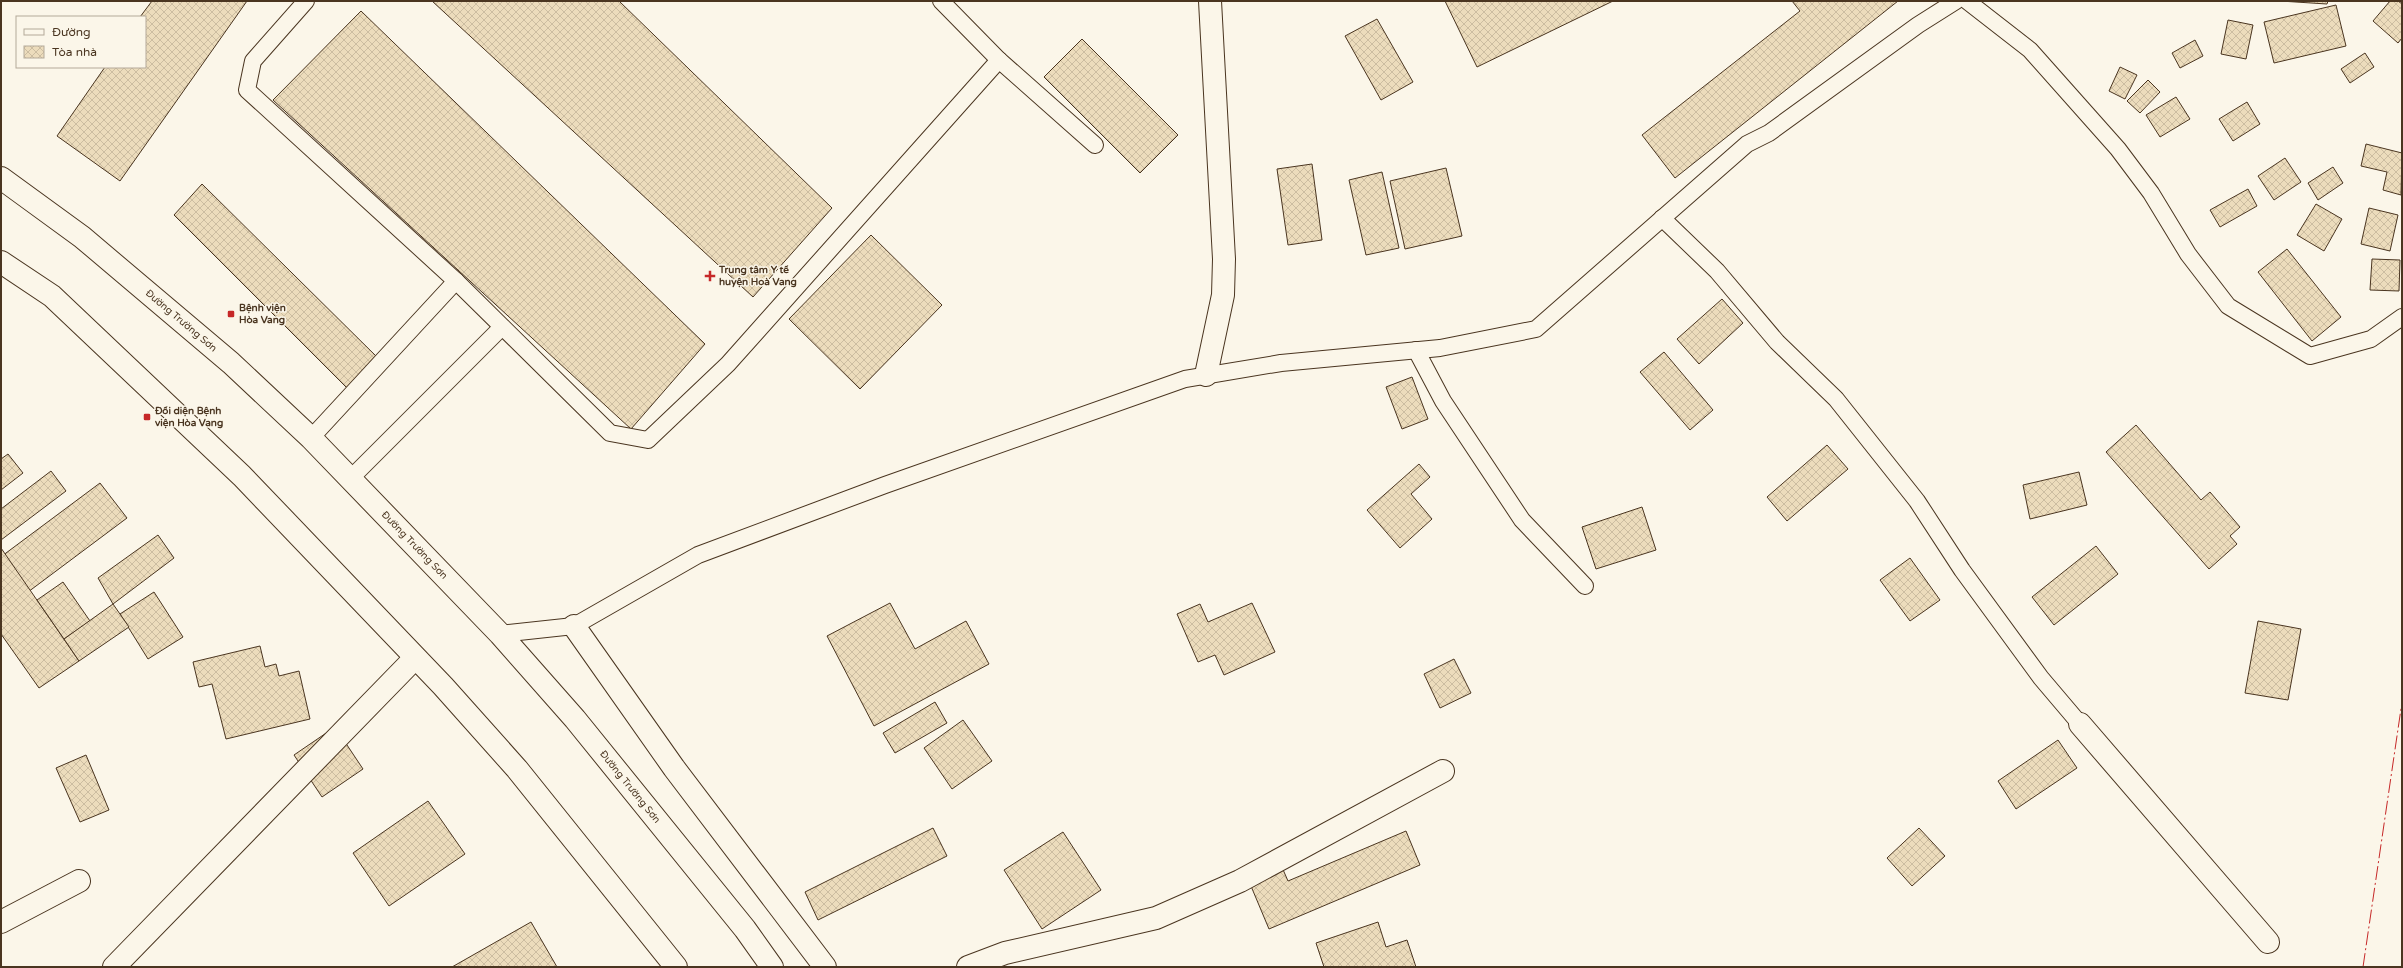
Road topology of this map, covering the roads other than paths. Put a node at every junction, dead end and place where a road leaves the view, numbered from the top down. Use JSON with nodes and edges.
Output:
{"nodes":[{"id":1,"x":306,"y":1,"type":"edge"},
{"id":2,"x":941,"y":1,"type":"edge"},
{"id":3,"x":1210,"y":1,"type":"edge"},
{"id":4,"x":1956,"y":1,"type":"edge"},
{"id":5,"x":1967,"y":1,"type":"edge"},
{"id":6,"x":999,"y":60,"type":"junction"},
{"id":7,"x":1094,"y":145,"type":"dead end"},
{"id":8,"x":1,"y":178,"type":"edge"},
{"id":9,"x":1662,"y":218,"type":"junction"},
{"id":10,"x":1,"y":262,"type":"edge"},
{"id":11,"x":456,"y":282,"type":"junction"},
{"id":12,"x":2402,"y":317,"type":"edge"},
{"id":13,"x":502,"y":327,"type":"junction"},
{"id":14,"x":1416,"y":350,"type":"junction"},
{"id":15,"x":1206,"y":375,"type":"junction"},
{"id":16,"x":311,"y":438,"type":"junction"},
{"id":17,"x":350,"y":479,"type":"junction"},
{"id":18,"x":1585,"y":586,"type":"dead end"},
{"id":19,"x":574,"y":626,"type":"junction"},
{"id":20,"x":500,"y":634,"type":"junction"},
{"id":21,"x":415,"y":658,"type":"junction"},
{"id":22,"x":2080,"y":724,"type":"joint"},
{"id":23,"x":1443,"y":771,"type":"dead end"},
{"id":24,"x":79,"y":881,"type":"dead end"},
{"id":25,"x":1,"y":922,"type":"edge"},
{"id":26,"x":2268,"y":942,"type":"dead end"},
{"id":27,"x":115,"y":967,"type":"edge"},
{"id":28,"x":676,"y":967,"type":"edge"},
{"id":29,"x":772,"y":967,"type":"edge"},
{"id":30,"x":825,"y":967,"type":"edge"},
{"id":31,"x":968,"y":967,"type":"edge"}],
"edges":[{"from":1,"to":11,"type":"lane"},
{"from":2,"to":6,"type":"lane"},
{"from":3,"to":15,"type":"main road"},
{"from":4,"to":9,"type":"lane"},
{"from":5,"to":12,"type":"lane"},
{"from":6,"to":7,"type":"lane"},
{"from":6,"to":13,"type":"lane"},
{"from":8,"to":16,"type":"main road","name":"Đường Trường Sơn"},
{"from":9,"to":14,"type":"lane"},
{"from":9,"to":22,"type":"lane"},
{"from":10,"to":21,"type":"main road"},
{"from":11,"to":13,"type":"lane"},
{"from":11,"to":16,"type":"lane"},
{"from":13,"to":17,"type":"lane"},
{"from":14,"to":15,"type":"lane"},
{"from":14,"to":18,"type":"lane"},
{"from":15,"to":19,"type":"lane"},
{"from":16,"to":17,"type":"main road","name":"Đường Trường Sơn"},
{"from":17,"to":20,"type":"main road","name":"Đường Trường Sơn"},
{"from":19,"to":20,"type":"lane"},
{"from":19,"to":30,"type":"main road"},
{"from":20,"to":29,"type":"main road","name":"Đường Trường Sơn"},
{"from":21,"to":27,"type":"main road"},
{"from":21,"to":28,"type":"main road"},
{"from":22,"to":26,"type":"main road"},
{"from":23,"to":31,"type":"main road"},
{"from":24,"to":25,"type":"main road"}]}
